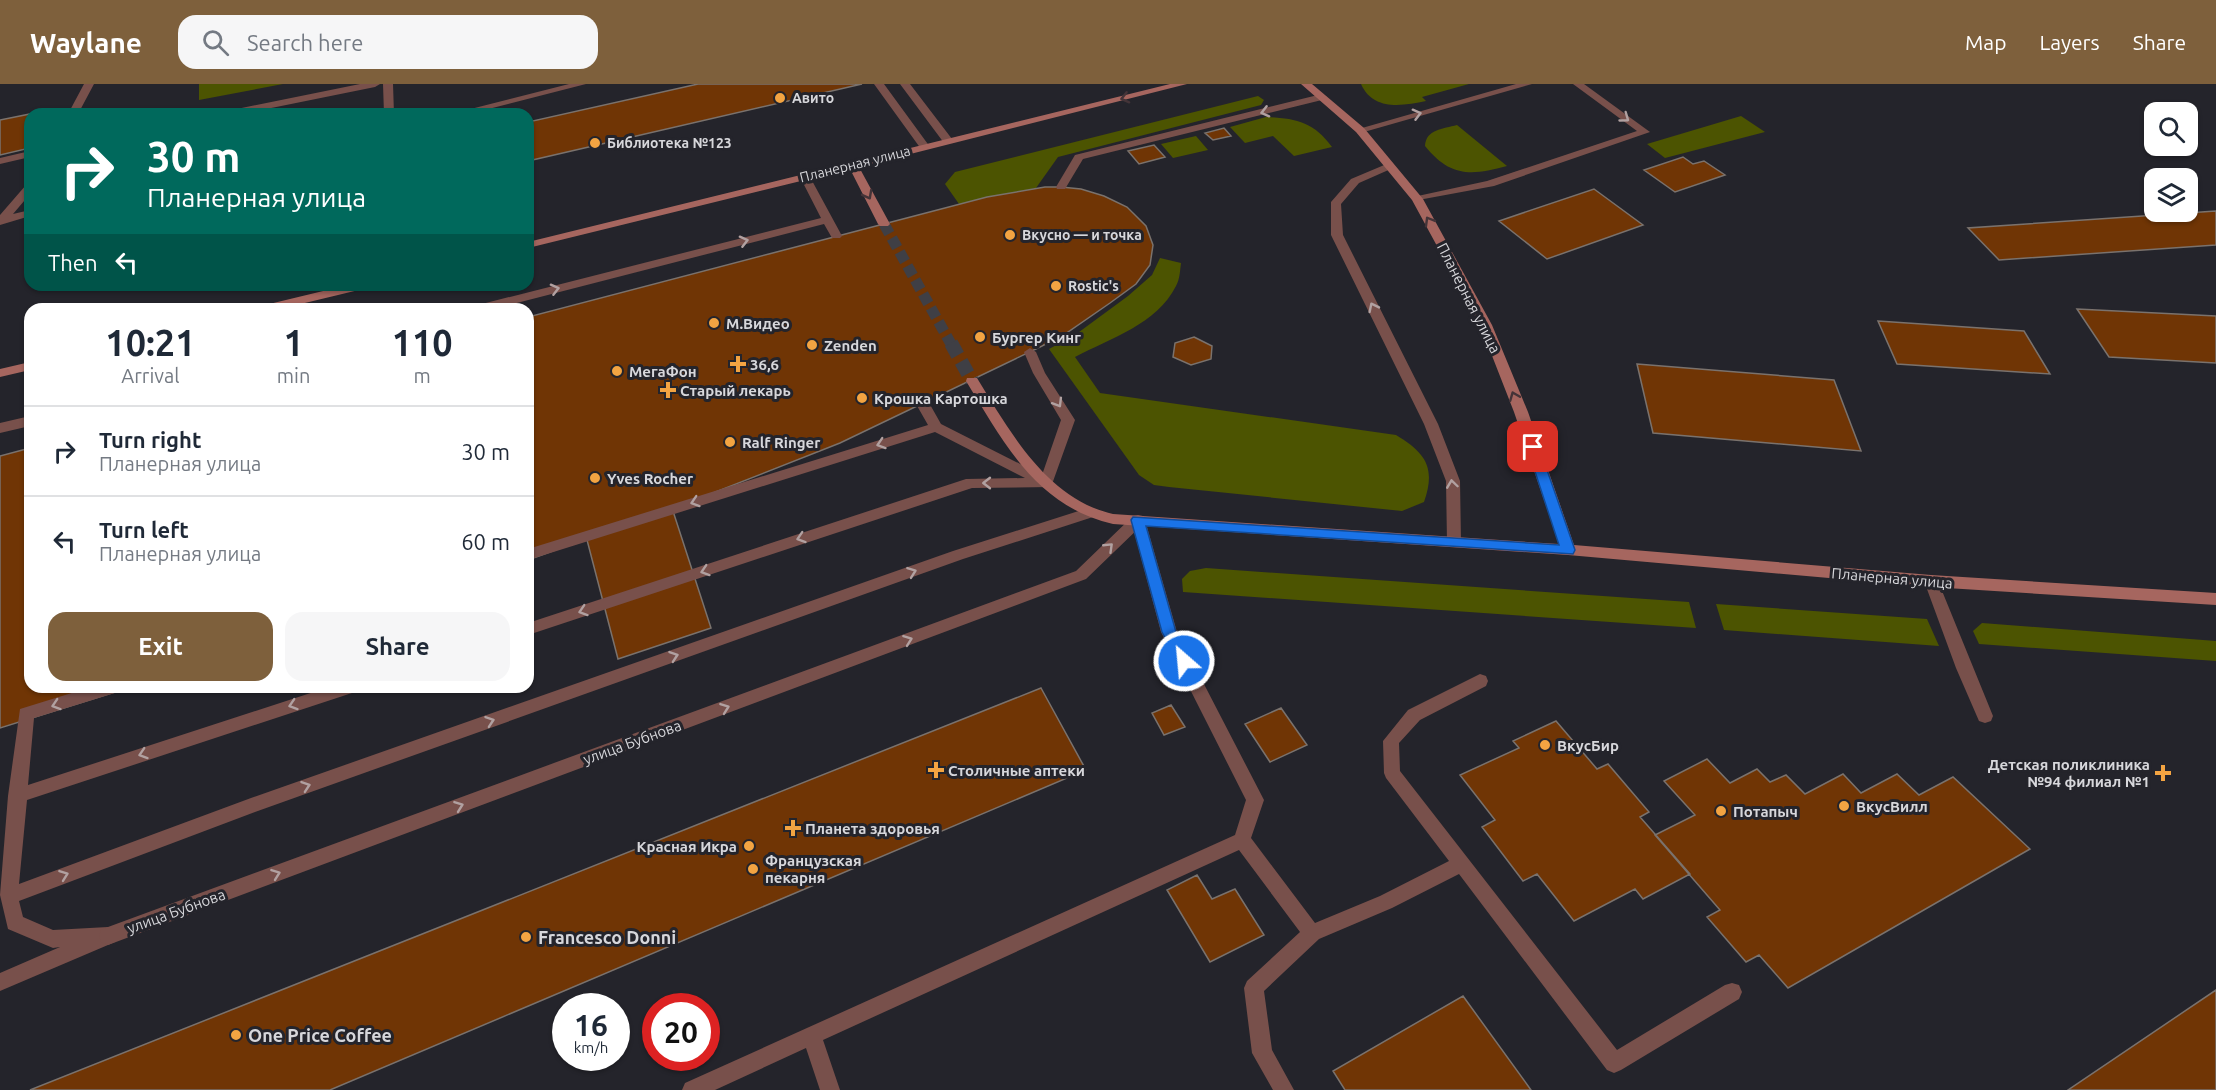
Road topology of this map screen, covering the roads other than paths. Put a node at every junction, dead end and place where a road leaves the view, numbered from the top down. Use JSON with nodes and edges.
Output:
{"nodes":[{"id":1,"x":89,"y":84,"type":"edge"},
{"id":2,"x":375,"y":84,"type":"edge"},
{"id":3,"x":388,"y":84,"type":"edge"},
{"id":4,"x":581,"y":84,"type":"edge"},
{"id":5,"x":879,"y":84,"type":"edge"},
{"id":6,"x":905,"y":84,"type":"edge"},
{"id":7,"x":1182,"y":84,"type":"edge"},
{"id":8,"x":1306,"y":84,"type":"edge"},
{"id":9,"x":1527,"y":84,"type":"edge"},
{"id":10,"x":1578,"y":84,"type":"edge"},
{"id":11,"x":1322,"y":97,"type":"junction"},
{"id":12,"x":76,"y":108,"type":"edge"},
{"id":13,"x":257,"y":108,"type":"edge"},
{"id":14,"x":389,"y":108,"type":"edge"},
{"id":15,"x":481,"y":108,"type":"edge"},
{"id":16,"x":1360,"y":130,"type":"junction"},
{"id":17,"x":948,"y":141,"type":"junction"},
{"id":18,"x":925,"y":147,"type":"junction"},
{"id":19,"x":24,"y":155,"type":"edge"},
{"id":20,"x":0,"y":161,"type":"edge"},
{"id":21,"x":853,"y":165,"type":"junction"},
{"id":22,"x":1389,"y":166,"type":"junction"},
{"id":23,"x":805,"y":177,"type":"junction"},
{"id":24,"x":1061,"y":188,"type":"dead end"},
{"id":25,"x":24,"y":194,"type":"edge"},
{"id":26,"x":1417,"y":199,"type":"junction"},
{"id":27,"x":24,"y":215,"type":"edge"},
{"id":28,"x":828,"y":220,"type":"junction"},
{"id":29,"x":0,"y":222,"type":"edge"},
{"id":30,"x":884,"y":224,"type":"tunnel mouth"},
{"id":31,"x":836,"y":236,"type":"dead end"},
{"id":32,"x":534,"y":244,"type":"edge"},
{"id":33,"x":338,"y":291,"type":"edge"},
{"id":34,"x":290,"y":303,"type":"edge"},
{"id":35,"x":502,"y":303,"type":"edge"},
{"id":36,"x":1030,"y":352,"type":"dead end"},
{"id":37,"x":24,"y":367,"type":"edge"},
{"id":38,"x":0,"y":373,"type":"edge"},
{"id":39,"x":972,"y":381,"type":"tunnel mouth"},
{"id":40,"x":923,"y":404,"type":"dead end"},
{"id":41,"x":24,"y":423,"type":"edge"},
{"id":42,"x":936,"y":427,"type":"junction"},
{"id":43,"x":0,"y":429,"type":"edge"},
{"id":44,"x":1046,"y":483,"type":"junction"},
{"id":45,"x":1088,"y":513,"type":"junction"},
{"id":46,"x":1138,"y":520,"type":"junction"},
{"id":47,"x":1454,"y":543,"type":"junction"},
{"id":48,"x":1568,"y":550,"type":"junction"},
{"id":49,"x":534,"y":553,"type":"edge"},
{"id":50,"x":1931,"y":581,"type":"junction"},
{"id":51,"x":2216,"y":599,"type":"edge"},
{"id":52,"x":534,"y":626,"type":"edge"},
{"id":53,"x":1480,"y":681,"type":"dead end"},
{"id":54,"x":93,"y":693,"type":"edge"},
{"id":55,"x":331,"y":693,"type":"edge"},
{"id":56,"x":1985,"y":716,"type":"dead end"},
{"id":57,"x":17,"y":796,"type":"junction"},
{"id":58,"x":1242,"y":840,"type":"junction"},
{"id":59,"x":1461,"y":864,"type":"junction"},
{"id":60,"x":9,"y":896,"type":"junction"},
{"id":61,"x":1311,"y":933,"type":"junction"},
{"id":62,"x":108,"y":936,"type":"junction"},
{"id":63,"x":0,"y":982,"type":"edge"},
{"id":64,"x":1732,"y":992,"type":"dead end"},
{"id":65,"x":812,"y":1035,"type":"junction"},
{"id":66,"x":692,"y":1090,"type":"edge"},
{"id":67,"x":830,"y":1090,"type":"edge"},
{"id":68,"x":1284,"y":1090,"type":"edge"}],
"edges":[{"from":1,"to":12,"type":"street"},
{"from":2,"to":13,"type":"street"},
{"from":3,"to":14,"type":"street"},
{"from":4,"to":15,"type":"street"},
{"from":5,"to":18,"type":"street"},
{"from":6,"to":17,"type":"street"},
{"from":7,"to":17,"type":"main road","name":"Планерная улица","one_way":true},
{"from":8,"to":11,"type":"main road","name":"Планерная улица"},
{"from":16,"to":9,"type":"street","one_way":true},
{"from":10,"to":26,"type":"street","one_way":true},
{"from":11,"to":16,"type":"main road","name":"Планерная улица"},
{"from":11,"to":24,"type":"street","one_way":true},
{"from":16,"to":22,"type":"main road","name":"Планерная улица"},
{"from":17,"to":18,"type":"main road","name":"Планерная улица"},
{"from":18,"to":21,"type":"main road","name":"Планерная улица"},
{"from":19,"to":20,"type":"street"},
{"from":21,"to":23,"type":"main road","name":"Планерная улица"},
{"from":21,"to":30,"type":"main road","one_way":true},
{"from":22,"to":26,"type":"main road","name":"Планерная улица"},
{"from":47,"to":22,"type":"street","one_way":true},
{"from":23,"to":28,"type":"street"},
{"from":23,"to":32,"type":"main road","name":"Планерная улица"},
{"from":25,"to":29,"type":"street"},
{"from":48,"to":26,"type":"main road","name":"Планерная улица","one_way":true},
{"from":27,"to":29,"type":"street"},
{"from":28,"to":31,"type":"street"},
{"from":35,"to":28,"type":"street","one_way":true},
{"from":33,"to":34,"type":"main road"},
{"from":36,"to":44,"type":"street","one_way":true},
{"from":37,"to":38,"type":"main road"},
{"from":39,"to":44,"type":"main road","name":"Планерная улица"},
{"from":40,"to":42,"type":"street"},
{"from":41,"to":43,"type":"street"},
{"from":42,"to":44,"type":"street"},
{"from":42,"to":49,"type":"street","one_way":true},
{"from":44,"to":45,"type":"main road","name":"Планерная улица"},
{"from":44,"to":52,"type":"street","one_way":true},
{"from":45,"to":46,"type":"main road","name":"Планерная улица"},
{"from":60,"to":45,"type":"street","one_way":true},
{"from":46,"to":47,"type":"main road","name":"Планерная улица"},
{"from":46,"to":58,"type":"street"},
{"from":62,"to":46,"type":"street","name":"улица Бубнова","one_way":true},
{"from":47,"to":48,"type":"main road","name":"Планерная улица"},
{"from":48,"to":50,"type":"main road","name":"Планерная улица"},
{"from":50,"to":51,"type":"main road","name":"Планерная улица"},
{"from":50,"to":56,"type":"street"},
{"from":53,"to":59,"type":"street"},
{"from":54,"to":57,"type":"street","one_way":true},
{"from":55,"to":57,"type":"street","one_way":true},
{"from":57,"to":60,"type":"street"},
{"from":58,"to":61,"type":"street"},
{"from":58,"to":65,"type":"street"},
{"from":59,"to":61,"type":"street"},
{"from":59,"to":64,"type":"street"},
{"from":60,"to":62,"type":"street"},
{"from":61,"to":68,"type":"street"},
{"from":62,"to":63,"type":"street"},
{"from":65,"to":66,"type":"street"},
{"from":65,"to":67,"type":"street"}]}
